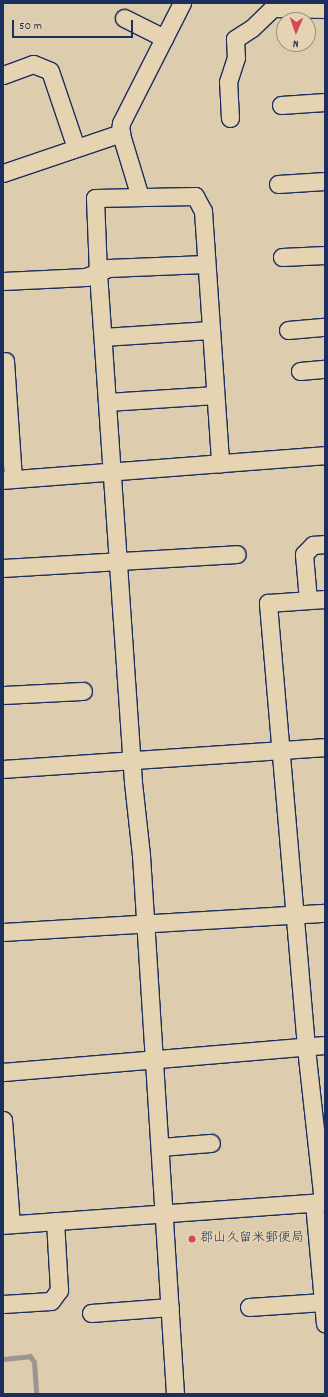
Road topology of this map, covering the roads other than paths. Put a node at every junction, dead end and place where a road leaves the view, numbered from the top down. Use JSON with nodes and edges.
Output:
{"nodes":[{"id":1,"x":182,"y":3,"type":"edge"},
{"id":2,"x":273,"y":6,"type":"edge"},
{"id":3,"x":325,"y":9,"type":"edge"},
{"id":4,"x":124,"y":18,"type":"dead end"},
{"id":5,"x":164,"y":38,"type":"junction"},
{"id":6,"x":3,"y":74,"type":"edge"},
{"id":7,"x":325,"y":102,"type":"edge"},
{"id":8,"x":281,"y":105,"type":"dead end"},
{"id":9,"x":230,"y":118,"type":"dead end"},
{"id":10,"x":121,"y":133,"type":"junction"},
{"id":11,"x":76,"y":148,"type":"junction"},
{"id":12,"x":3,"y":173,"type":"edge"},
{"id":13,"x":325,"y":181,"type":"edge"},
{"id":14,"x":278,"y":184,"type":"dead end"},
{"id":15,"x":140,"y":197,"type":"junction"},
{"id":16,"x":325,"y":255,"type":"edge"},
{"id":17,"x":282,"y":258,"type":"dead end"},
{"id":18,"x":205,"y":264,"type":"junction"},
{"id":19,"x":98,"y":272,"type":"junction"},
{"id":20,"x":3,"y":281,"type":"edge"},
{"id":21,"x":325,"y":327,"type":"edge"},
{"id":22,"x":210,"y":330,"type":"junction"},
{"id":23,"x":288,"y":330,"type":"dead end"},
{"id":24,"x":103,"y":336,"type":"junction"},
{"id":25,"x":5,"y":361,"type":"dead end"},
{"id":26,"x":325,"y":369,"type":"edge"},
{"id":27,"x":300,"y":370,"type":"dead end"},
{"id":28,"x":215,"y":395,"type":"junction"},
{"id":29,"x":108,"y":402,"type":"junction"},
{"id":30,"x":325,"y":455,"type":"edge"},
{"id":31,"x":220,"y":463,"type":"junction"},
{"id":32,"x":111,"y":471,"type":"junction"},
{"id":33,"x":8,"y":479,"type":"edge"},
{"id":34,"x":325,"y":544,"type":"edge"},
{"id":35,"x":237,"y":554,"type":"dead end"},
{"id":36,"x":118,"y":562,"type":"junction"},
{"id":37,"x":3,"y":568,"type":"edge"},
{"id":38,"x":325,"y":599,"type":"edge"},
{"id":39,"x":308,"y":600,"type":"junction"},
{"id":40,"x":83,"y":691,"type":"dead end"},
{"id":41,"x":3,"y":696,"type":"edge"},
{"id":42,"x":325,"y":747,"type":"edge"},
{"id":43,"x":280,"y":751,"type":"junction"},
{"id":44,"x":132,"y":761,"type":"junction"},
{"id":45,"x":3,"y":769,"type":"edge"},
{"id":46,"x":325,"y":913,"type":"edge"},
{"id":47,"x":295,"y":915,"type":"junction"},
{"id":48,"x":146,"y":922,"type":"junction"},
{"id":49,"x":3,"y":932,"type":"edge"},
{"id":50,"x":325,"y":1045,"type":"edge"},
{"id":51,"x":306,"y":1047,"type":"junction"},
{"id":52,"x":155,"y":1059,"type":"junction"},
{"id":53,"x":3,"y":1072,"type":"edge"},
{"id":54,"x":3,"y":1120,"type":"edge"},
{"id":55,"x":4,"y":1143,"type":"edge"},
{"id":56,"x":211,"y":1143,"type":"dead end"},
{"id":57,"x":160,"y":1147,"type":"junction"},
{"id":58,"x":320,"y":1202,"type":"edge"},
{"id":59,"x":164,"y":1214,"type":"junction"},
{"id":60,"x":54,"y":1221,"type":"junction"},
{"id":61,"x":7,"y":1224,"type":"edge"},
{"id":62,"x":323,"y":1302,"type":"junction"},
{"id":63,"x":3,"y":1304,"type":"edge"},
{"id":64,"x":170,"y":1307,"type":"junction"},
{"id":65,"x":249,"y":1308,"type":"dead end"},
{"id":66,"x":91,"y":1313,"type":"dead end"},
{"id":67,"x":325,"y":1324,"type":"edge"},
{"id":68,"x":175,"y":1394,"type":"edge"}],
"edges":[{"from":1,"to":5,"type":"street"},
{"from":2,"to":3,"type":"street"},
{"from":2,"to":9,"type":"street"},
{"from":4,"to":5,"type":"street"},
{"from":5,"to":10,"type":"street"},
{"from":6,"to":11,"type":"street"},
{"from":7,"to":8,"type":"street"},
{"from":10,"to":11,"type":"street"},
{"from":10,"to":15,"type":"street"},
{"from":11,"to":12,"type":"street"},
{"from":13,"to":14,"type":"street"},
{"from":15,"to":18,"type":"street"},
{"from":15,"to":19,"type":"street"},
{"from":16,"to":17,"type":"street"},
{"from":18,"to":19,"type":"street"},
{"from":18,"to":22,"type":"street"},
{"from":19,"to":20,"type":"street"},
{"from":19,"to":24,"type":"street"},
{"from":21,"to":23,"type":"street"},
{"from":22,"to":24,"type":"street"},
{"from":22,"to":28,"type":"street"},
{"from":24,"to":29,"type":"street"},
{"from":25,"to":33,"type":"street"},
{"from":26,"to":27,"type":"street"},
{"from":28,"to":29,"type":"street"},
{"from":28,"to":31,"type":"street"},
{"from":29,"to":32,"type":"street"},
{"from":30,"to":31,"type":"street"},
{"from":31,"to":32,"type":"street"},
{"from":32,"to":33,"type":"street"},
{"from":32,"to":36,"type":"street"},
{"from":34,"to":39,"type":"street"},
{"from":35,"to":36,"type":"street"},
{"from":36,"to":37,"type":"street"},
{"from":36,"to":44,"type":"street"},
{"from":38,"to":39,"type":"street"},
{"from":39,"to":43,"type":"street"},
{"from":40,"to":41,"type":"street"},
{"from":42,"to":43,"type":"street"},
{"from":43,"to":44,"type":"street"},
{"from":43,"to":47,"type":"street"},
{"from":44,"to":45,"type":"street"},
{"from":44,"to":48,"type":"street"},
{"from":46,"to":47,"type":"street"},
{"from":47,"to":48,"type":"street"},
{"from":47,"to":51,"type":"street"},
{"from":48,"to":49,"type":"street"},
{"from":48,"to":52,"type":"street"},
{"from":50,"to":51,"type":"street"},
{"from":51,"to":52,"type":"street"},
{"from":51,"to":58,"type":"street"},
{"from":52,"to":53,"type":"street"},
{"from":52,"to":57,"type":"street"},
{"from":54,"to":55,"type":"street"},
{"from":55,"to":61,"type":"street"},
{"from":56,"to":57,"type":"street"},
{"from":57,"to":59,"type":"street"},
{"from":58,"to":59,"type":"street"},
{"from":58,"to":62,"type":"street"},
{"from":59,"to":60,"type":"street"},
{"from":59,"to":64,"type":"street"},
{"from":60,"to":61,"type":"street"},
{"from":60,"to":63,"type":"street"},
{"from":62,"to":65,"type":"street"},
{"from":62,"to":67,"type":"street"},
{"from":64,"to":66,"type":"street"},
{"from":64,"to":68,"type":"street"}]}
